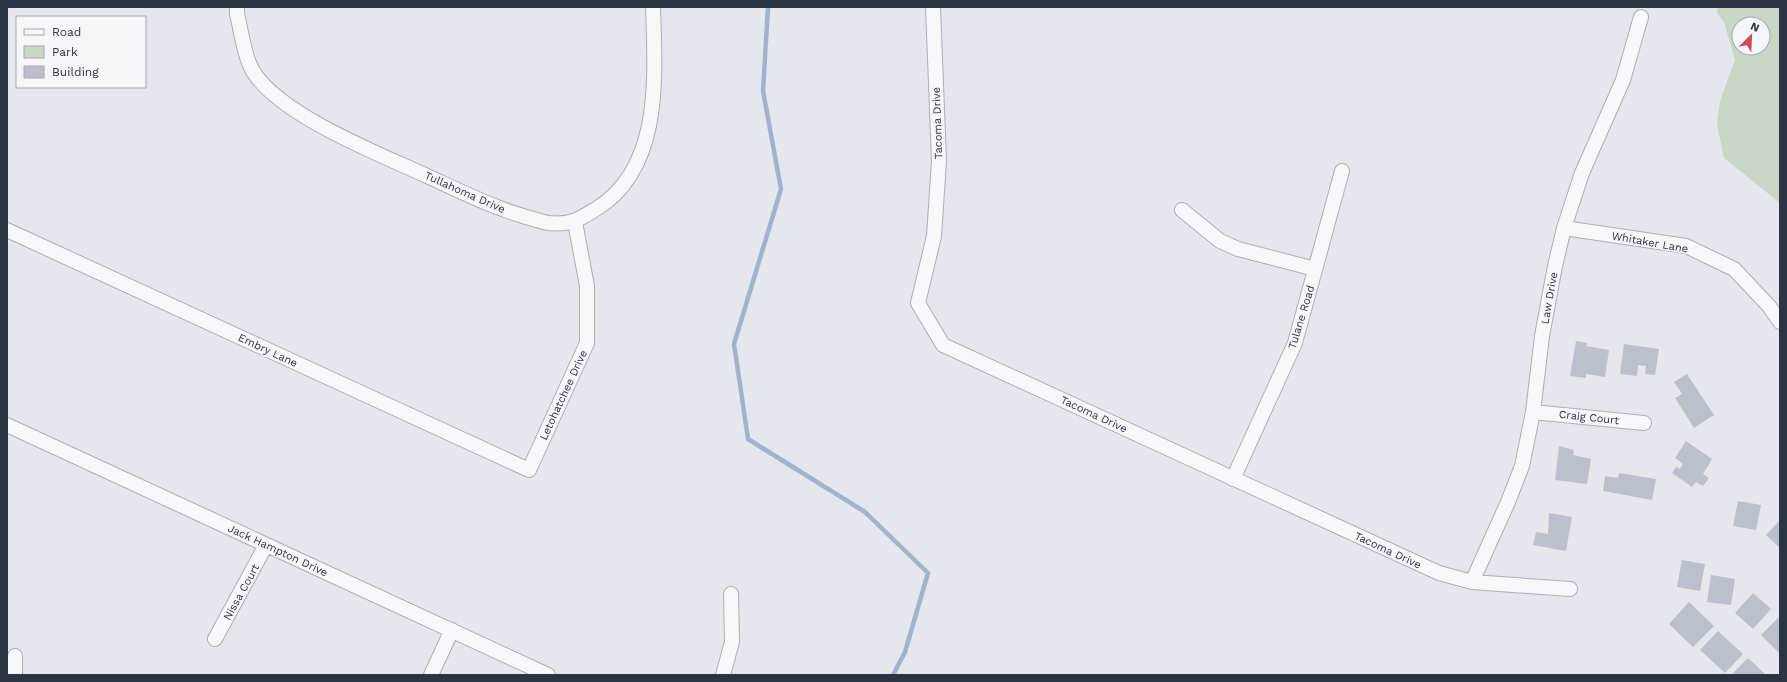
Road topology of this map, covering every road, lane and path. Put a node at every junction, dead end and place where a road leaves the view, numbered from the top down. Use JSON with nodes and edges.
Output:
{"nodes":[{"id":1,"x":237,"y":7,"type":"edge"},
{"id":2,"x":652,"y":7,"type":"edge"},
{"id":3,"x":933,"y":7,"type":"edge"},
{"id":4,"x":1641,"y":17,"type":"dead end"},
{"id":5,"x":1342,"y":171,"type":"dead end"},
{"id":6,"x":1182,"y":210,"type":"dead end"},
{"id":7,"x":575,"y":222,"type":"junction"},
{"id":8,"x":1564,"y":228,"type":"junction"},
{"id":9,"x":7,"y":230,"type":"edge"},
{"id":10,"x":1315,"y":269,"type":"junction"},
{"id":11,"x":1780,"y":322,"type":"edge"},
{"id":12,"x":1533,"y":412,"type":"junction"},
{"id":13,"x":1644,"y":423,"type":"dead end"},
{"id":14,"x":7,"y":425,"type":"edge"},
{"id":15,"x":529,"y":470,"type":"joint"},
{"id":16,"x":1233,"y":479,"type":"junction"},
{"id":17,"x":266,"y":545,"type":"junction"},
{"id":18,"x":1472,"y":582,"type":"junction"},
{"id":19,"x":1570,"y":589,"type":"dead end"},
{"id":20,"x":731,"y":594,"type":"dead end"},
{"id":21,"x":452,"y":630,"type":"junction"},
{"id":22,"x":215,"y":639,"type":"dead end"},
{"id":23,"x":15,"y":656,"type":"dead end"},
{"id":24,"x":15,"y":675,"type":"edge"},
{"id":25,"x":431,"y":675,"type":"edge"},
{"id":26,"x":548,"y":675,"type":"edge"},
{"id":27,"x":723,"y":675,"type":"edge"}],
"edges":[{"from":1,"to":7,"type":"street","name":"Tullahoma Drive"},
{"from":2,"to":7,"type":"street","name":"Tullahoma Drive"},
{"from":3,"to":16,"type":"street","name":"Tacoma Drive"},
{"from":4,"to":8,"type":"street","name":"Law Drive"},
{"from":5,"to":10,"type":"street","name":"Tulane Road"},
{"from":6,"to":10,"type":"street"},
{"from":7,"to":15,"type":"street","name":"Letohatchee Drive"},
{"from":8,"to":11,"type":"street","name":"Whitaker Lane"},
{"from":8,"to":12,"type":"street","name":"Law Drive"},
{"from":9,"to":15,"type":"street","name":"Embry Lane"},
{"from":10,"to":16,"type":"street","name":"Tulane Road"},
{"from":12,"to":13,"type":"street","name":"Craig Court"},
{"from":12,"to":18,"type":"street","name":"Law Drive"},
{"from":14,"to":17,"type":"street","name":"Jack Hampton Drive"},
{"from":16,"to":18,"type":"street","name":"Tacoma Drive"},
{"from":17,"to":21,"type":"street","name":"Jack Hampton Drive"},
{"from":17,"to":22,"type":"street","name":"Nissa Court"},
{"from":18,"to":19,"type":"street","name":"Tacoma Drive"},
{"from":20,"to":27,"type":"street"},
{"from":21,"to":25,"type":"street"},
{"from":21,"to":26,"type":"street","name":"Jack Hampton Drive"},
{"from":23,"to":24,"type":"street"}]}
